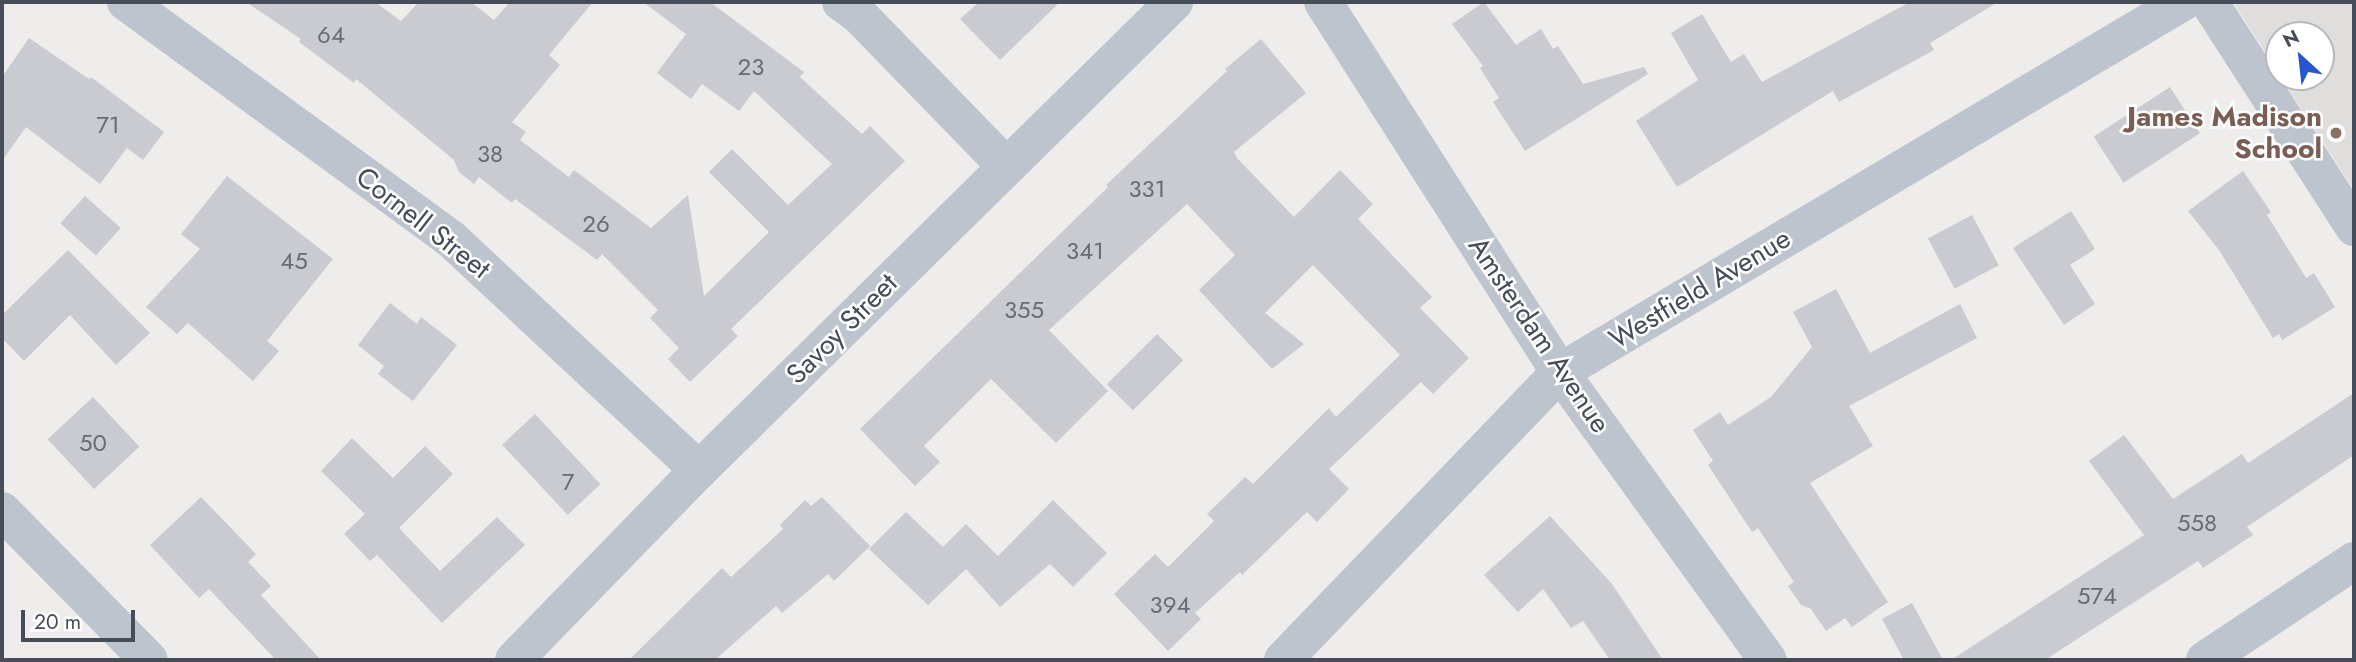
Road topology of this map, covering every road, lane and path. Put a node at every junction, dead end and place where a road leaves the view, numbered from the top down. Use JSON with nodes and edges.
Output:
{"nodes":[{"id":1,"x":126,"y":2,"type":"edge"},
{"id":2,"x":841,"y":2,"type":"edge"},
{"id":3,"x":1174,"y":2,"type":"edge"},
{"id":4,"x":1323,"y":2,"type":"edge"},
{"id":5,"x":2183,"y":2,"type":"edge"},
{"id":6,"x":2209,"y":2,"type":"edge"},
{"id":7,"x":1006,"y":166,"type":"junction"},
{"id":8,"x":2354,"y":227,"type":"edge"},
{"id":9,"x":1560,"y":372,"type":"junction"},
{"id":10,"x":699,"y":470,"type":"junction"},
{"id":11,"x":2,"y":511,"type":"edge"},
{"id":12,"x":2354,"y":561,"type":"edge"},
{"id":13,"x":149,"y":660,"type":"edge"},
{"id":14,"x":514,"y":660,"type":"edge"},
{"id":15,"x":1283,"y":660,"type":"edge"},
{"id":16,"x":1768,"y":660,"type":"edge"},
{"id":17,"x":2205,"y":660,"type":"edge"}],
"edges":[{"from":1,"to":10,"type":"street","name":"Cornell Street"},
{"from":2,"to":7,"type":"street"},
{"from":3,"to":7,"type":"street","name":"Savoy Street"},
{"from":4,"to":9,"type":"street","name":"Amsterdam Avenue"},
{"from":5,"to":9,"type":"street","name":"Westfield Avenue"},
{"from":6,"to":8,"type":"street"},
{"from":7,"to":10,"type":"street","name":"Savoy Street"},
{"from":9,"to":15,"type":"street","name":"Westfield Avenue"},
{"from":9,"to":16,"type":"street","name":"Amsterdam Avenue"},
{"from":10,"to":14,"type":"street","name":"Savoy Street"},
{"from":11,"to":13,"type":"street"},
{"from":12,"to":17,"type":"street"}]}
